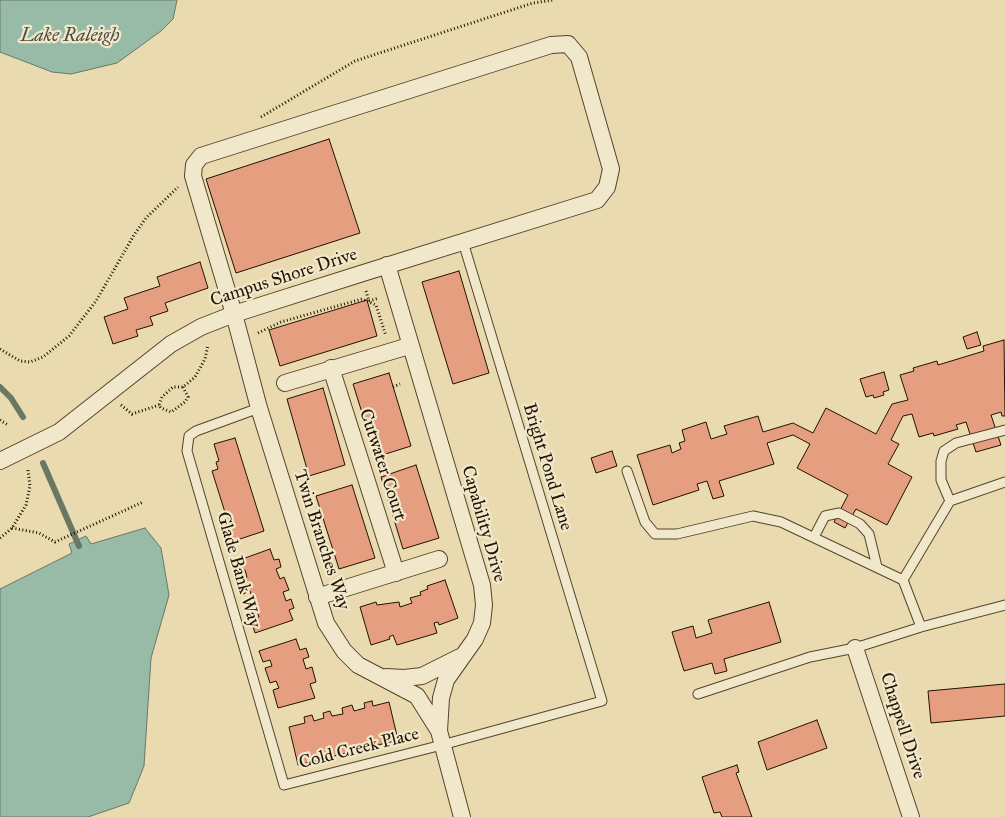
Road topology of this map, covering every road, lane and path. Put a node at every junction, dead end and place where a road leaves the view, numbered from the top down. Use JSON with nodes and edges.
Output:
{"nodes":[{"id":1,"x":607,"y":187,"type":"joint"},
{"id":2,"x":463,"y":242,"type":"junction"},
{"id":3,"x":387,"y":265,"type":"junction"},
{"id":4,"x":360,"y":274,"type":"junction"},
{"id":5,"x":394,"y":293,"type":"junction"},
{"id":6,"x":369,"y":301,"type":"junction"},
{"id":7,"x":234,"y":314,"type":"junction"},
{"id":8,"x":258,"y":334,"type":"dead end"},
{"id":9,"x":208,"y":345,"type":"dead end"},
{"id":10,"x":409,"y":346,"type":"junction"},
{"id":11,"x":391,"y":351,"type":"junction"},
{"id":12,"x":331,"y":368,"type":"junction"},
{"id":13,"x":285,"y":383,"type":"dead end"},
{"id":14,"x":400,"y":384,"type":"dead end"},
{"id":15,"x":183,"y":387,"type":"junction"},
{"id":16,"x":393,"y":387,"type":"dead end"},
{"id":17,"x":158,"y":404,"type":"junction"},
{"id":18,"x":259,"y":408,"type":"junction"},
{"id":19,"x":115,"y":410,"type":"dead end"},
{"id":20,"x":0,"y":420,"type":"edge"},
{"id":21,"x":8,"y":424,"type":"dead end"},
{"id":22,"x":1005,"y":430,"type":"edge"},
{"id":23,"x":0,"y":461,"type":"edge"},
{"id":24,"x":28,"y":470,"type":"dead end"},
{"id":25,"x":627,"y":471,"type":"dead end"},
{"id":26,"x":1005,"y":482,"type":"edge"},
{"id":27,"x":950,"y":501,"type":"junction"},
{"id":28,"x":143,"y":502,"type":"dead end"},
{"id":29,"x":12,"y":528,"type":"junction"},
{"id":30,"x":814,"y":537,"type":"junction"},
{"id":31,"x":0,"y":538,"type":"edge"},
{"id":32,"x":439,"y":559,"type":"dead end"},
{"id":33,"x":877,"y":567,"type":"junction"},
{"id":34,"x":396,"y":573,"type":"junction"},
{"id":35,"x":903,"y":580,"type":"junction"},
{"id":36,"x":317,"y":597,"type":"junction"},
{"id":37,"x":1005,"y":605,"type":"edge"},
{"id":38,"x":921,"y":627,"type":"junction"},
{"id":39,"x":856,"y":648,"type":"junction"},
{"id":40,"x":464,"y":654,"type":"junction"},
{"id":41,"x":377,"y":676,"type":"junction"},
{"id":42,"x":698,"y":694,"type":"dead end"},
{"id":43,"x":602,"y":702,"type":"joint"},
{"id":44,"x":441,"y":738,"type":"junction"},
{"id":45,"x":284,"y":785,"type":"joint"},
{"id":46,"x":462,"y":817,"type":"edge"},
{"id":47,"x":911,"y":817,"type":"edge"}],
"edges":[{"from":1,"to":2,"type":"street","name":"Campus Shore Drive"},
{"from":1,"to":7,"type":"street","name":"Twin Branches Way"},
{"from":2,"to":3,"type":"street","name":"Campus Shore Drive"},
{"from":2,"to":43,"type":"lane","name":"Bright Pond Lane"},
{"from":3,"to":4,"type":"street","name":"Campus Shore Drive"},
{"from":3,"to":5,"type":"street","name":"Capability Drive"},
{"from":4,"to":6,"type":"path"},
{"from":4,"to":7,"type":"street","name":"Campus Shore Drive"},
{"from":5,"to":6,"type":"path"},
{"from":5,"to":10,"type":"street","name":"Capability Drive"},
{"from":6,"to":8,"type":"path"},
{"from":6,"to":11,"type":"path"},
{"from":7,"to":18,"type":"street","name":"Twin Branches Way"},
{"from":7,"to":23,"type":"street","name":"Campus Shore Drive"},
{"from":9,"to":15,"type":"path"},
{"from":10,"to":11,"type":"street"},
{"from":10,"to":40,"type":"street","name":"Capability Drive"},
{"from":11,"to":12,"type":"street"},
{"from":12,"to":13,"type":"street"},
{"from":12,"to":34,"type":"street","name":"Cutwater Court"},
{"from":14,"to":16,"type":"path"},
{"from":15,"to":17,"type":"path"},
{"from":15,"to":17,"type":"path"},
{"from":17,"to":19,"type":"path"},
{"from":18,"to":36,"type":"street","name":"Twin Branches Way"},
{"from":18,"to":45,"type":"lane","name":"Glade Bank Way"},
{"from":20,"to":21,"type":"path"},
{"from":22,"to":27,"type":"lane"},
{"from":24,"to":29,"type":"path"},
{"from":25,"to":30,"type":"lane"},
{"from":26,"to":27,"type":"lane"},
{"from":27,"to":35,"type":"lane"},
{"from":28,"to":29,"type":"path"},
{"from":29,"to":31,"type":"path"},
{"from":30,"to":33,"type":"lane"},
{"from":30,"to":33,"type":"lane"},
{"from":32,"to":34,"type":"street"},
{"from":33,"to":35,"type":"lane"},
{"from":34,"to":36,"type":"street"},
{"from":35,"to":38,"type":"lane"},
{"from":36,"to":41,"type":"street","name":"Twin Branches Way"},
{"from":37,"to":38,"type":"lane"},
{"from":38,"to":39,"type":"lane"},
{"from":39,"to":42,"type":"lane"},
{"from":39,"to":47,"type":"street","name":"Chappell Drive"},
{"from":40,"to":41,"type":"street"},
{"from":40,"to":44,"type":"street","name":"Capability Drive"},
{"from":41,"to":44,"type":"street","name":"Twin Branches Way"},
{"from":43,"to":44,"type":"lane","name":"Cold Creek Place"},
{"from":44,"to":45,"type":"lane","name":"Cold Creek Place"},
{"from":44,"to":46,"type":"street","name":"Capability Drive"}]}
